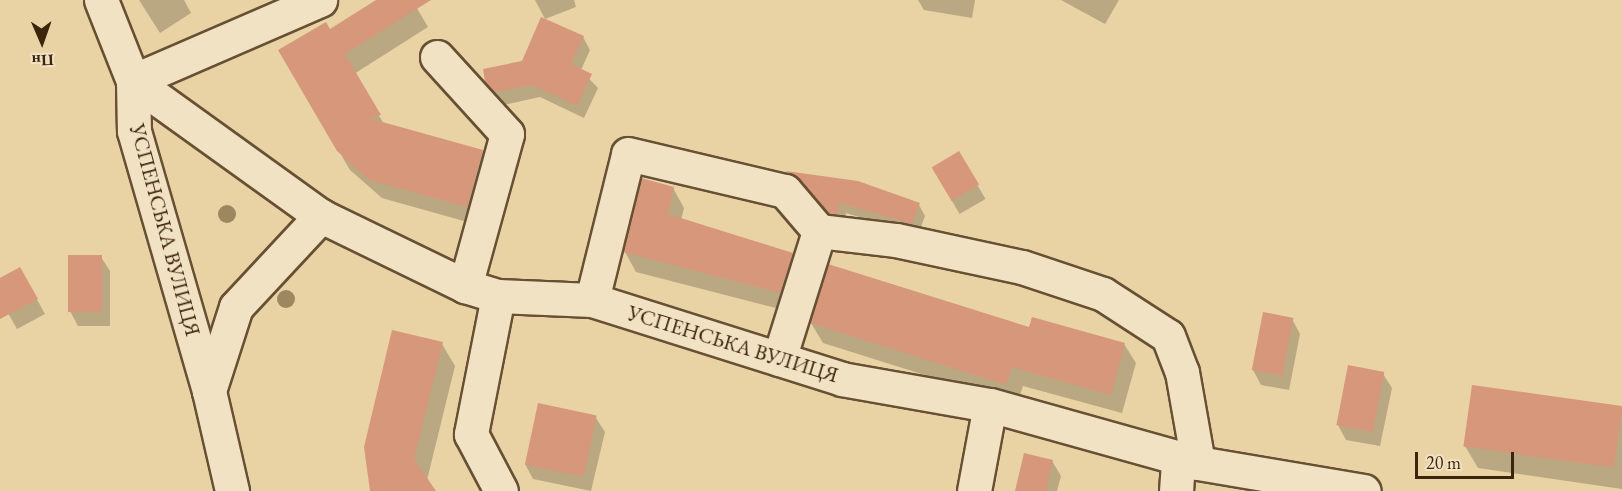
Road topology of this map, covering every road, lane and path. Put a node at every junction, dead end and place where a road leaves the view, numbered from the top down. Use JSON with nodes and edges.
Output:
{"nodes":[{"id":1,"x":101,"y":0,"type":"edge"},
{"id":2,"x":320,"y":0,"type":"edge"},
{"id":3,"x":437,"y":57,"type":"dead end"},
{"id":4,"x":133,"y":81,"type":"junction"},
{"id":5,"x":321,"y":216,"type":"junction"},
{"id":6,"x":819,"y":231,"type":"junction"},
{"id":7,"x":465,"y":286,"type":"junction"},
{"id":8,"x":498,"y":296,"type":"junction"},
{"id":9,"x":592,"y":300,"type":"junction"},
{"id":10,"x":779,"y":359,"type":"junction"},
{"id":11,"x":209,"y":391,"type":"junction"},
{"id":12,"x":990,"y":405,"type":"junction"},
{"id":13,"x":1188,"y":461,"type":"junction"},
{"id":14,"x":232,"y":491,"type":"edge"},
{"id":15,"x":501,"y":491,"type":"edge"},
{"id":16,"x":974,"y":491,"type":"edge"},
{"id":17,"x":1176,"y":491,"type":"edge"},
{"id":18,"x":1364,"y":491,"type":"edge"}],
"edges":[{"from":1,"to":4,"type":"street","name":"УСПЕНСЬКА ВУЛИЦЯ"},
{"from":2,"to":4,"type":"street"},
{"from":3,"to":7,"type":"street"},
{"from":4,"to":5,"type":"street"},
{"from":4,"to":11,"type":"street","name":"УСПЕНСЬКА ВУЛИЦЯ"},
{"from":5,"to":7,"type":"street","name":"УСПЕНСЬКА ВУЛИЦЯ"},
{"from":5,"to":11,"type":"street","name":"УСПЕНСЬКА ВУЛИЦЯ"},
{"from":6,"to":9,"type":"street"},
{"from":6,"to":10,"type":"street"},
{"from":6,"to":13,"type":"street"},
{"from":7,"to":8,"type":"street","name":"УСПЕНСЬКА ВУЛИЦЯ"},
{"from":8,"to":9,"type":"street","name":"УСПЕНСЬКА ВУЛИЦЯ"},
{"from":8,"to":15,"type":"street"},
{"from":9,"to":10,"type":"street","name":"УСПЕНСЬКА ВУЛИЦЯ"},
{"from":10,"to":12,"type":"street","name":"УСПЕНСЬКА ВУЛИЦЯ"},
{"from":11,"to":14,"type":"street","name":"УСПЕНСЬКА ВУЛИЦЯ"},
{"from":12,"to":13,"type":"street","name":"УСПЕНСЬКА ВУЛИЦЯ"},
{"from":12,"to":16,"type":"street"},
{"from":13,"to":17,"type":"street"},
{"from":13,"to":18,"type":"street","name":"УСПЕНСЬКА ВУЛИЦЯ"}]}
